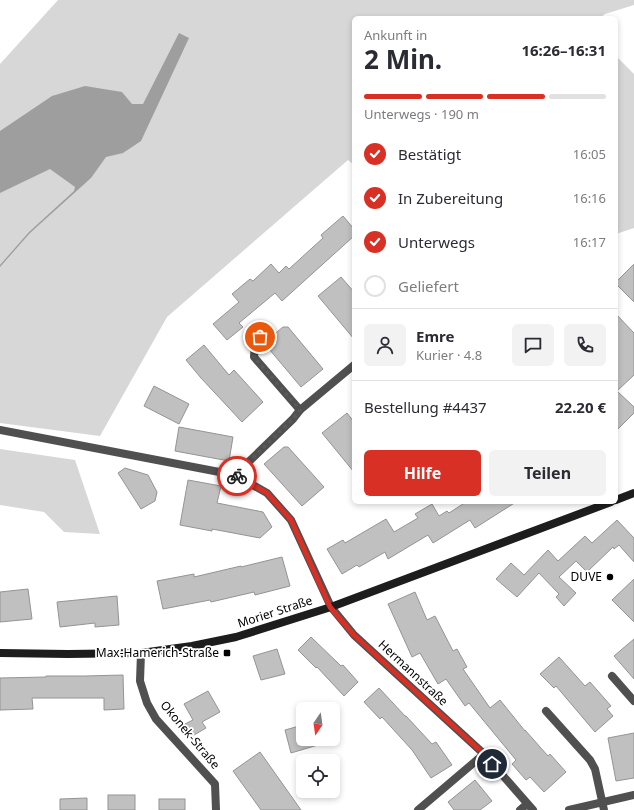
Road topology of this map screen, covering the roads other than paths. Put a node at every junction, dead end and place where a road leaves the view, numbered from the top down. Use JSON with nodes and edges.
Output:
{"nodes":[{"id":1,"x":264,"y":330,"type":"dead end"},
{"id":2,"x":352,"y":367,"type":"edge"},
{"id":3,"x":300,"y":410,"type":"junction"},
{"id":4,"x":0,"y":430,"type":"edge"},
{"id":5,"x":235,"y":475,"type":"junction"},
{"id":6,"x":634,"y":493,"type":"edge"},
{"id":7,"x":618,"y":499,"type":"edge"},
{"id":8,"x":606,"y":504,"type":"edge"},
{"id":9,"x":330,"y":607,"type":"junction"},
{"id":10,"x":0,"y":653,"type":"edge"},
{"id":11,"x":141,"y":653,"type":"junction"},
{"id":12,"x":612,"y":676,"type":"dead end"},
{"id":13,"x":634,"y":701,"type":"edge"},
{"id":14,"x":546,"y":711,"type":"dead end"},
{"id":15,"x":484,"y":754,"type":"junction"},
{"id":16,"x":634,"y":795,"type":"edge"},
{"id":17,"x":604,"y":806,"type":"edge"},
{"id":18,"x":527,"y":808,"type":"edge"},
{"id":19,"x":216,"y":810,"type":"edge"},
{"id":20,"x":418,"y":810,"type":"edge"},
{"id":21,"x":569,"y":810,"type":"edge"}],
"edges":[{"from":1,"to":3,"type":"street"},
{"from":2,"to":3,"type":"street"},
{"from":3,"to":5,"type":"street"},
{"from":4,"to":5,"type":"street"},
{"from":5,"to":9,"type":"street"},
{"from":6,"to":7,"type":"main road"},
{"from":8,"to":9,"type":"main road","name":"Morier Straße"},
{"from":9,"to":11,"type":"main road","name":"Morier Straße"},
{"from":9,"to":15,"type":"street","name":"Hermannstraße"},
{"from":10,"to":11,"type":"main road","name":"Morier Straße"},
{"from":11,"to":19,"type":"street","name":"Okonek-Straße"},
{"from":12,"to":13,"type":"street"},
{"from":14,"to":17,"type":"street"},
{"from":15,"to":18,"type":"street","name":"Hermannstraße"},
{"from":15,"to":20,"type":"street"},
{"from":16,"to":17,"type":"street"},
{"from":17,"to":21,"type":"street"}]}
